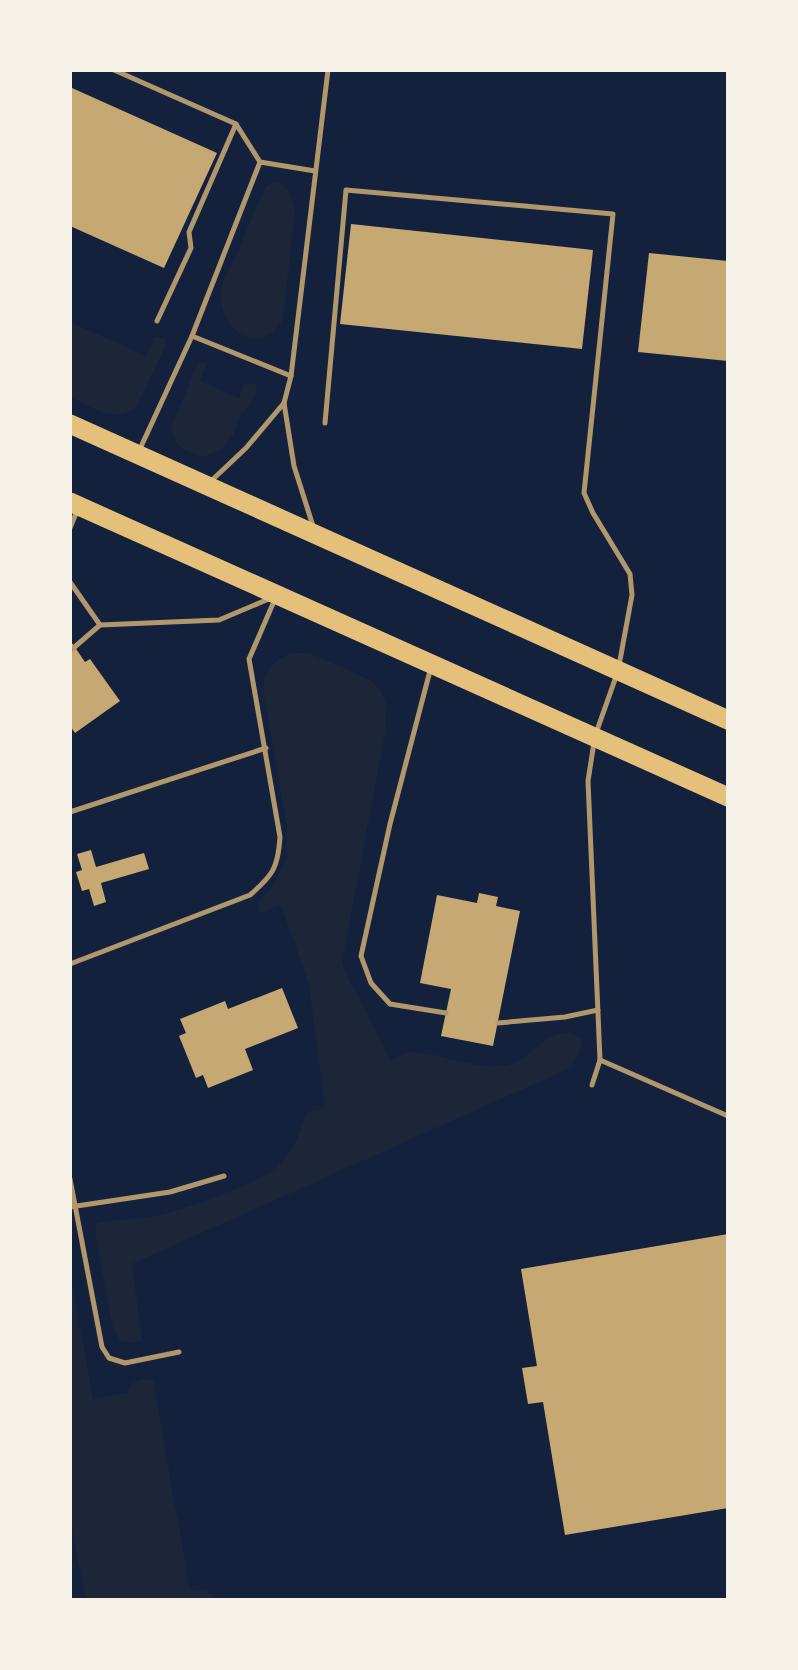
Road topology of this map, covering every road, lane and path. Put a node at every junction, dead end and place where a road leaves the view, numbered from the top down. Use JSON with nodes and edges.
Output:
{"nodes":[{"id":1,"x":114,"y":70,"type":"edge"},
{"id":2,"x":328,"y":70,"type":"edge"},
{"id":3,"x":236,"y":124,"type":"junction"},
{"id":4,"x":260,"y":162,"type":"junction"},
{"id":5,"x":315,"y":171,"type":"junction"},
{"id":6,"x":157,"y":321,"type":"dead end"},
{"id":7,"x":192,"y":335,"type":"junction"},
{"id":8,"x":290,"y":376,"type":"junction"},
{"id":9,"x":284,"y":403,"type":"junction"},
{"id":10,"x":325,"y":423,"type":"dead end"},
{"id":11,"x":70,"y":424,"type":"edge"},
{"id":12,"x":138,"y":454,"type":"junction"},
{"id":13,"x":207,"y":485,"type":"junction"},
{"id":14,"x":74,"y":503,"type":"edge"},
{"id":15,"x":70,"y":528,"type":"edge"},
{"id":16,"x":315,"y":533,"type":"junction"},
{"id":17,"x":70,"y":582,"type":"edge"},
{"id":18,"x":277,"y":595,"type":"junction"},
{"id":19,"x":100,"y":625,"type":"junction"},
{"id":20,"x":70,"y":651,"type":"edge"},
{"id":21,"x":432,"y":664,"type":"junction"},
{"id":22,"x":618,"y":671,"type":"junction"},
{"id":23,"x":728,"y":720,"type":"edge"},
{"id":24,"x":595,"y":736,"type":"junction"},
{"id":25,"x":266,"y":748,"type":"junction"},
{"id":26,"x":728,"y":797,"type":"edge"},
{"id":27,"x":70,"y":812,"type":"edge"},
{"id":28,"x":70,"y":964,"type":"edge"},
{"id":29,"x":598,"y":1010,"type":"junction"},
{"id":30,"x":446,"y":1013,"type":"dead end"},
{"id":31,"x":498,"y":1023,"type":"dead end"},
{"id":32,"x":600,"y":1060,"type":"junction"},
{"id":33,"x":592,"y":1085,"type":"dead end"},
{"id":34,"x":728,"y":1116,"type":"edge"},
{"id":35,"x":224,"y":1177,"type":"dead end"},
{"id":36,"x":70,"y":1179,"type":"edge"},
{"id":37,"x":74,"y":1207,"type":"edge"},
{"id":38,"x":179,"y":1352,"type":"dead end"}],
"edges":[{"from":1,"to":3,"type":"lane"},
{"from":2,"to":5,"type":"lane"},
{"from":3,"to":4,"type":"lane"},
{"from":3,"to":6,"type":"lane"},
{"from":4,"to":5,"type":"lane"},
{"from":4,"to":7,"type":"lane"},
{"from":5,"to":8,"type":"lane"},
{"from":7,"to":8,"type":"lane"},
{"from":7,"to":12,"type":"lane"},
{"from":8,"to":9,"type":"lane"},
{"from":9,"to":13,"type":"lane"},
{"from":9,"to":16,"type":"lane"},
{"from":10,"to":22,"type":"lane"},
{"from":11,"to":12,"type":"highway"},
{"from":12,"to":13,"type":"highway"},
{"from":13,"to":16,"type":"highway"},
{"from":14,"to":15,"type":"lane"},
{"from":14,"to":18,"type":"highway"},
{"from":16,"to":22,"type":"highway"},
{"from":17,"to":19,"type":"lane"},
{"from":18,"to":19,"type":"lane"},
{"from":18,"to":21,"type":"highway"},
{"from":18,"to":25,"type":"lane"},
{"from":19,"to":20,"type":"lane"},
{"from":21,"to":24,"type":"highway"},
{"from":21,"to":30,"type":"lane"},
{"from":22,"to":23,"type":"highway"},
{"from":22,"to":24,"type":"lane"},
{"from":24,"to":26,"type":"highway"},
{"from":24,"to":29,"type":"lane"},
{"from":25,"to":27,"type":"lane"},
{"from":25,"to":28,"type":"lane"},
{"from":29,"to":31,"type":"lane"},
{"from":29,"to":32,"type":"lane"},
{"from":32,"to":33,"type":"lane"},
{"from":32,"to":34,"type":"lane"},
{"from":35,"to":37,"type":"lane"},
{"from":36,"to":37,"type":"lane"},
{"from":37,"to":38,"type":"lane"}]}
